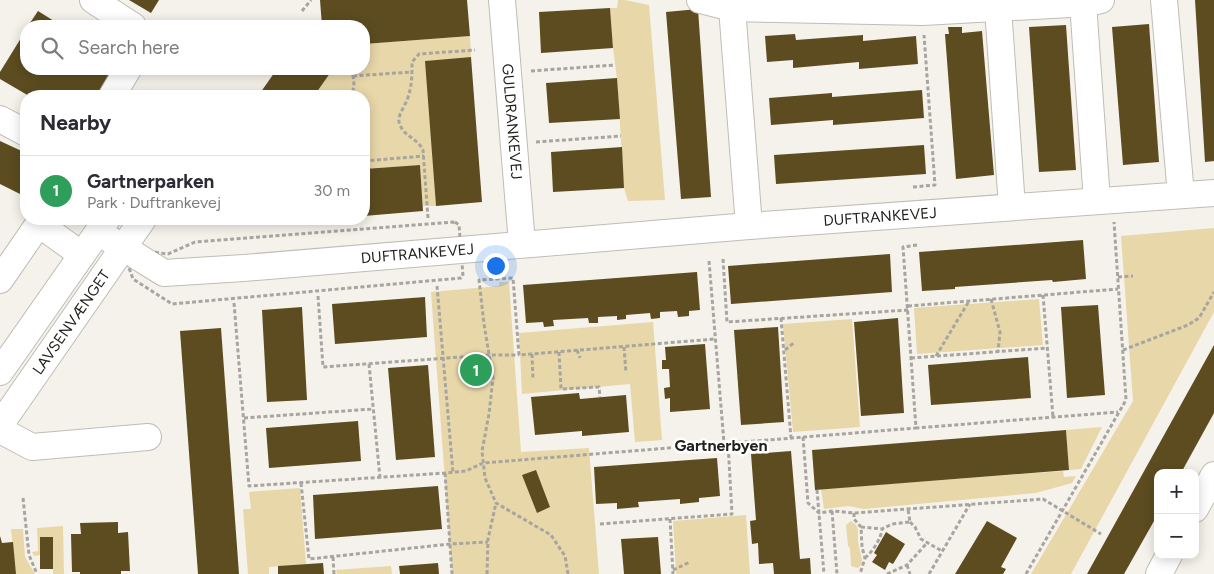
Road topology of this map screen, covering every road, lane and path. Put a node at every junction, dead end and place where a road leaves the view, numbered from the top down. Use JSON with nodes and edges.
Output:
{"nodes":[{"id":1,"x":93,"y":0,"type":"edge"},
{"id":2,"x":311,"y":0,"type":"edge"},
{"id":3,"x":502,"y":0,"type":"edge"},
{"id":4,"x":700,"y":0,"type":"edge"},
{"id":5,"x":1164,"y":0,"type":"edge"},
{"id":6,"x":1092,"y":2,"type":"edge"},
{"id":7,"x":732,"y":8,"type":"junction"},
{"id":8,"x":998,"y":8,"type":"junction"},
{"id":9,"x":302,"y":11,"type":"dead end"},
{"id":10,"x":923,"y":12,"type":"junction"},
{"id":11,"x":124,"y":20,"type":"edge"},
{"id":12,"x":475,"y":50,"type":"dead end"},
{"id":13,"x":615,"y":65,"type":"dead end"},
{"id":14,"x":413,"y":72,"type":"junction"},
{"id":15,"x":508,"y":72,"type":"junction"},
{"id":16,"x":124,"y":75,"type":"edge"},
{"id":17,"x":368,"y":75,"type":"edge"},
{"id":18,"x":370,"y":75,"type":"edge"},
{"id":19,"x":353,"y":76,"type":"joint"},
{"id":20,"x":116,"y":90,"type":"edge"},
{"id":21,"x":353,"y":90,"type":"edge"},
{"id":22,"x":0,"y":119,"type":"edge"},
{"id":23,"x":20,"y":130,"type":"edge"},
{"id":24,"x":621,"y":136,"type":"dead end"},
{"id":25,"x":513,"y":144,"type":"junction"},
{"id":26,"x":424,"y":156,"type":"junction"},
{"id":27,"x":370,"y":160,"type":"edge"},
{"id":28,"x":913,"y":187,"type":"dead end"},
{"id":29,"x":1214,"y":193,"type":"edge"},
{"id":30,"x":1181,"y":195,"type":"junction"},
{"id":31,"x":1104,"y":200,"type":"junction"},
{"id":32,"x":1012,"y":207,"type":"junction"},
{"id":33,"x":428,"y":218,"type":"dead end"},
{"id":34,"x":37,"y":225,"type":"edge"},
{"id":35,"x":44,"y":225,"type":"edge"},
{"id":36,"x":102,"y":225,"type":"edge"},
{"id":37,"x":139,"y":225,"type":"edge"},
{"id":38,"x":748,"y":226,"type":"junction"},
{"id":39,"x":522,"y":244,"type":"junction"},
{"id":40,"x":917,"y":245,"type":"dead end"},
{"id":41,"x":122,"y":248,"type":"junction"},
{"id":42,"x":82,"y":254,"type":"junction"},
{"id":43,"x":723,"y":259,"type":"dead end"},
{"id":44,"x":709,"y":261,"type":"dead end"},
{"id":45,"x":1132,"y":276,"type":"dead end"},
{"id":46,"x":1118,"y":277,"type":"junction"},
{"id":47,"x":0,"y":280,"type":"edge"},
{"id":48,"x":437,"y":286,"type":"dead end"},
{"id":49,"x":1118,"y":289,"type":"junction"},
{"id":50,"x":1214,"y":292,"type":"edge"},
{"id":51,"x":1043,"y":295,"type":"junction"},
{"id":52,"x":318,"y":296,"type":"dead end"},
{"id":53,"x":991,"y":299,"type":"junction"},
{"id":54,"x":969,"y":301,"type":"junction"},
{"id":55,"x":234,"y":303,"type":"dead end"},
{"id":56,"x":908,"y":308,"type":"junction"},
{"id":57,"x":781,"y":318,"type":"junction"},
{"id":58,"x":716,"y":339,"type":"junction"},
{"id":59,"x":795,"y":342,"type":"dead end"},
{"id":60,"x":624,"y":347,"type":"junction"},
{"id":61,"x":1047,"y":348,"type":"junction"},
{"id":62,"x":577,"y":350,"type":"junction"},
{"id":63,"x":784,"y":350,"type":"junction"},
{"id":64,"x":1123,"y":350,"type":"junction"},
{"id":65,"x":559,"y":352,"type":"junction"},
{"id":66,"x":998,"y":352,"type":"junction"},
{"id":67,"x":532,"y":354,"type":"junction"},
{"id":68,"x":489,"y":355,"type":"junction"},
{"id":69,"x":518,"y":355,"type":"junction"},
{"id":70,"x":936,"y":356,"type":"junction"},
{"id":71,"x":580,"y":358,"type":"dead end"},
{"id":72,"x":911,"y":358,"type":"junction"},
{"id":73,"x":443,"y":359,"type":"junction"},
{"id":74,"x":369,"y":364,"type":"junction"},
{"id":75,"x":0,"y":372,"type":"edge"},
{"id":76,"x":626,"y":373,"type":"dead end"},
{"id":77,"x":533,"y":380,"type":"dead end"},
{"id":78,"x":600,"y":397,"type":"dead end"},
{"id":79,"x":374,"y":409,"type":"junction"},
{"id":80,"x":1119,"y":412,"type":"junction"},
{"id":81,"x":1053,"y":417,"type":"junction"},
{"id":82,"x":244,"y":418,"type":"junction"},
{"id":83,"x":0,"y":425,"type":"edge"},
{"id":84,"x":916,"y":428,"type":"junction"},
{"id":85,"x":0,"y":430,"type":"edge"},
{"id":86,"x":148,"y":437,"type":"dead end"},
{"id":87,"x":803,"y":437,"type":"junction"},
{"id":88,"x":790,"y":438,"type":"junction"},
{"id":89,"x":726,"y":443,"type":"junction"},
{"id":90,"x":483,"y":463,"type":"junction"},
{"id":91,"x":445,"y":473,"type":"junction"},
{"id":92,"x":453,"y":473,"type":"junction"},
{"id":93,"x":1214,"y":475,"type":"edge"},
{"id":94,"x":380,"y":478,"type":"junction"},
{"id":95,"x":301,"y":483,"type":"junction"},
{"id":96,"x":817,"y":490,"type":"dead end"},
{"id":97,"x":24,"y":498,"type":"dead end"},
{"id":98,"x":1199,"y":502,"type":"edge"},
{"id":99,"x":496,"y":503,"type":"junction"},
{"id":100,"x":970,"y":504,"type":"junction"},
{"id":101,"x":908,"y":509,"type":"junction"},
{"id":102,"x":832,"y":511,"type":"junction"},
{"id":103,"x":1062,"y":511,"type":"junction"},
{"id":104,"x":819,"y":512,"type":"junction"},
{"id":105,"x":854,"y":513,"type":"junction"},
{"id":106,"x":670,"y":519,"type":"junction"},
{"id":107,"x":910,"y":522,"type":"junction"},
{"id":108,"x":600,"y":524,"type":"dead end"},
{"id":109,"x":861,"y":527,"type":"junction"},
{"id":110,"x":882,"y":529,"type":"junction"},
{"id":111,"x":1101,"y":534,"type":"dead end"},
{"id":112,"x":488,"y":542,"type":"junction"},
{"id":113,"x":927,"y":543,"type":"junction"},
{"id":114,"x":450,"y":544,"type":"junction"},
{"id":115,"x":942,"y":551,"type":"junction"},
{"id":116,"x":333,"y":556,"type":"junction"},
{"id":117,"x":865,"y":558,"type":"junction"},
{"id":118,"x":1167,"y":559,"type":"edge"},
{"id":119,"x":690,"y":562,"type":"dead end"},
{"id":120,"x":907,"y":565,"type":"junction"},
{"id":121,"x":673,"y":572,"type":"edge"},
{"id":122,"x":37,"y":574,"type":"edge"},
{"id":123,"x":334,"y":574,"type":"edge"},
{"id":124,"x":452,"y":574,"type":"edge"},
{"id":125,"x":487,"y":574,"type":"edge"},
{"id":126,"x":568,"y":574,"type":"edge"},
{"id":127,"x":824,"y":574,"type":"edge"},
{"id":128,"x":837,"y":574,"type":"edge"},
{"id":129,"x":860,"y":574,"type":"edge"},
{"id":130,"x":887,"y":574,"type":"edge"},
{"id":131,"x":910,"y":574,"type":"edge"},
{"id":132,"x":929,"y":574,"type":"edge"},
{"id":133,"x":1026,"y":574,"type":"edge"},
{"id":134,"x":1159,"y":574,"type":"edge"}],
"edges":[{"from":1,"to":11,"type":"street"},
{"from":2,"to":9,"type":"path"},
{"from":3,"to":15,"type":"street","name":"GULDRANKEVEJ"},
{"from":4,"to":7,"type":"street"},
{"from":5,"to":30,"type":"street"},
{"from":6,"to":8,"type":"street"},
{"from":6,"to":31,"type":"street"},
{"from":7,"to":10,"type":"street"},
{"from":7,"to":38,"type":"street"},
{"from":8,"to":10,"type":"street"},
{"from":8,"to":32,"type":"street"},
{"from":10,"to":28,"type":"path"},
{"from":12,"to":14,"type":"path"},
{"from":13,"to":15,"type":"path"},
{"from":14,"to":18,"type":"path"},
{"from":14,"to":26,"type":"path"},
{"from":15,"to":25,"type":"street","name":"GULDRANKEVEJ"},
{"from":16,"to":20,"type":"street"},
{"from":17,"to":19,"type":"path"},
{"from":19,"to":21,"type":"path"},
{"from":22,"to":23,"type":"street"},
{"from":24,"to":25,"type":"path"},
{"from":25,"to":39,"type":"street","name":"GULDRANKEVEJ"},
{"from":26,"to":27,"type":"path"},
{"from":26,"to":33,"type":"path"},
{"from":29,"to":30,"type":"street","name":"DUFTRANKEVEJ"},
{"from":30,"to":31,"type":"street","name":"DUFTRANKEVEJ"},
{"from":31,"to":32,"type":"street","name":"DUFTRANKEVEJ"},
{"from":31,"to":46,"type":"path"},
{"from":32,"to":38,"type":"street","name":"DUFTRANKEVEJ"},
{"from":34,"to":47,"type":"street"},
{"from":35,"to":42,"type":"street"},
{"from":36,"to":41,"type":"street","name":"DUFTRANKEVEJ"},
{"from":36,"to":42,"type":"street","name":"LAVSENVÆNGET"},
{"from":37,"to":41,"type":"street","name":"LAVSENVÆNGET"},
{"from":38,"to":39,"type":"street","name":"DUFTRANKEVEJ"},
{"from":39,"to":41,"type":"street","name":"DUFTRANKEVEJ"},
{"from":40,"to":56,"type":"path"},
{"from":41,"to":83,"type":"street","name":"LAVSENVÆNGET"},
{"from":42,"to":75,"type":"street","name":"LAVSENVÆNGET"},
{"from":43,"to":57,"type":"path"},
{"from":44,"to":58,"type":"path"},
{"from":45,"to":46,"type":"path"},
{"from":46,"to":49,"type":"path"},
{"from":48,"to":73,"type":"path"},
{"from":49,"to":51,"type":"path"},
{"from":49,"to":64,"type":"path"},
{"from":50,"to":64,"type":"path"},
{"from":51,"to":53,"type":"path"},
{"from":51,"to":61,"type":"path"},
{"from":52,"to":74,"type":"path"},
{"from":53,"to":54,"type":"path"},
{"from":53,"to":66,"type":"path"},
{"from":54,"to":56,"type":"path"},
{"from":54,"to":70,"type":"path"},
{"from":55,"to":82,"type":"path"},
{"from":56,"to":57,"type":"path"},
{"from":56,"to":72,"type":"path"},
{"from":57,"to":63,"type":"path"},
{"from":58,"to":60,"type":"path"},
{"from":58,"to":89,"type":"path"},
{"from":59,"to":63,"type":"path"},
{"from":60,"to":62,"type":"path"},
{"from":60,"to":76,"type":"path"},
{"from":61,"to":66,"type":"path"},
{"from":61,"to":81,"type":"path"},
{"from":62,"to":65,"type":"path"},
{"from":62,"to":71,"type":"path"},
{"from":63,"to":88,"type":"path"},
{"from":64,"to":80,"type":"path"},
{"from":65,"to":67,"type":"path"},
{"from":65,"to":78,"type":"path"},
{"from":66,"to":70,"type":"path"},
{"from":67,"to":69,"type":"path"},
{"from":67,"to":77,"type":"path"},
{"from":68,"to":69,"type":"path"},
{"from":68,"to":69,"type":"path"},
{"from":68,"to":73,"type":"path"},
{"from":68,"to":90,"type":"path"},
{"from":70,"to":72,"type":"path"},
{"from":72,"to":84,"type":"path"},
{"from":73,"to":74,"type":"path"},
{"from":73,"to":92,"type":"path"},
{"from":74,"to":79,"type":"path"},
{"from":79,"to":82,"type":"path"},
{"from":79,"to":94,"type":"path"},
{"from":80,"to":81,"type":"path"},
{"from":80,"to":103,"type":"path"},
{"from":81,"to":84,"type":"path"},
{"from":82,"to":95,"type":"path"},
{"from":84,"to":87,"type":"path"},
{"from":85,"to":86,"type":"street"},
{"from":87,"to":88,"type":"path"},
{"from":87,"to":104,"type":"path"},
{"from":88,"to":89,"type":"path"},
{"from":89,"to":90,"type":"path"},
{"from":89,"to":106,"type":"path"},
{"from":90,"to":92,"type":"path"},
{"from":90,"to":99,"type":"path"},
{"from":91,"to":92,"type":"path"},
{"from":91,"to":94,"type":"path"},
{"from":91,"to":114,"type":"path"},
{"from":93,"to":98,"type":"street"},
{"from":94,"to":95,"type":"path"},
{"from":95,"to":116,"type":"path"},
{"from":96,"to":104,"type":"path"},
{"from":97,"to":122,"type":"path"},
{"from":99,"to":112,"type":"path"},
{"from":99,"to":126,"type":"path"},
{"from":100,"to":101,"type":"path"},
{"from":100,"to":103,"type":"path"},
{"from":100,"to":115,"type":"path"},
{"from":101,"to":105,"type":"path"},
{"from":101,"to":107,"type":"path"},
{"from":102,"to":104,"type":"path"},
{"from":102,"to":105,"type":"path"},
{"from":102,"to":128,"type":"path"},
{"from":103,"to":111,"type":"path"},
{"from":103,"to":133,"type":"path"},
{"from":104,"to":127,"type":"path"},
{"from":105,"to":109,"type":"path"},
{"from":106,"to":108,"type":"path"},
{"from":106,"to":121,"type":"path"},
{"from":107,"to":110,"type":"path"},
{"from":107,"to":113,"type":"path"},
{"from":109,"to":110,"type":"path"},
{"from":109,"to":117,"type":"path"},
{"from":110,"to":117,"type":"path"},
{"from":112,"to":114,"type":"path"},
{"from":112,"to":125,"type":"path"},
{"from":113,"to":115,"type":"path"},
{"from":113,"to":120,"type":"path"},
{"from":114,"to":116,"type":"path"},
{"from":114,"to":124,"type":"path"},
{"from":115,"to":132,"type":"path"},
{"from":116,"to":123,"type":"path"},
{"from":117,"to":129,"type":"path"},
{"from":118,"to":134,"type":"street"},
{"from":119,"to":121,"type":"path"},
{"from":120,"to":130,"type":"path"},
{"from":120,"to":131,"type":"path"}]}
